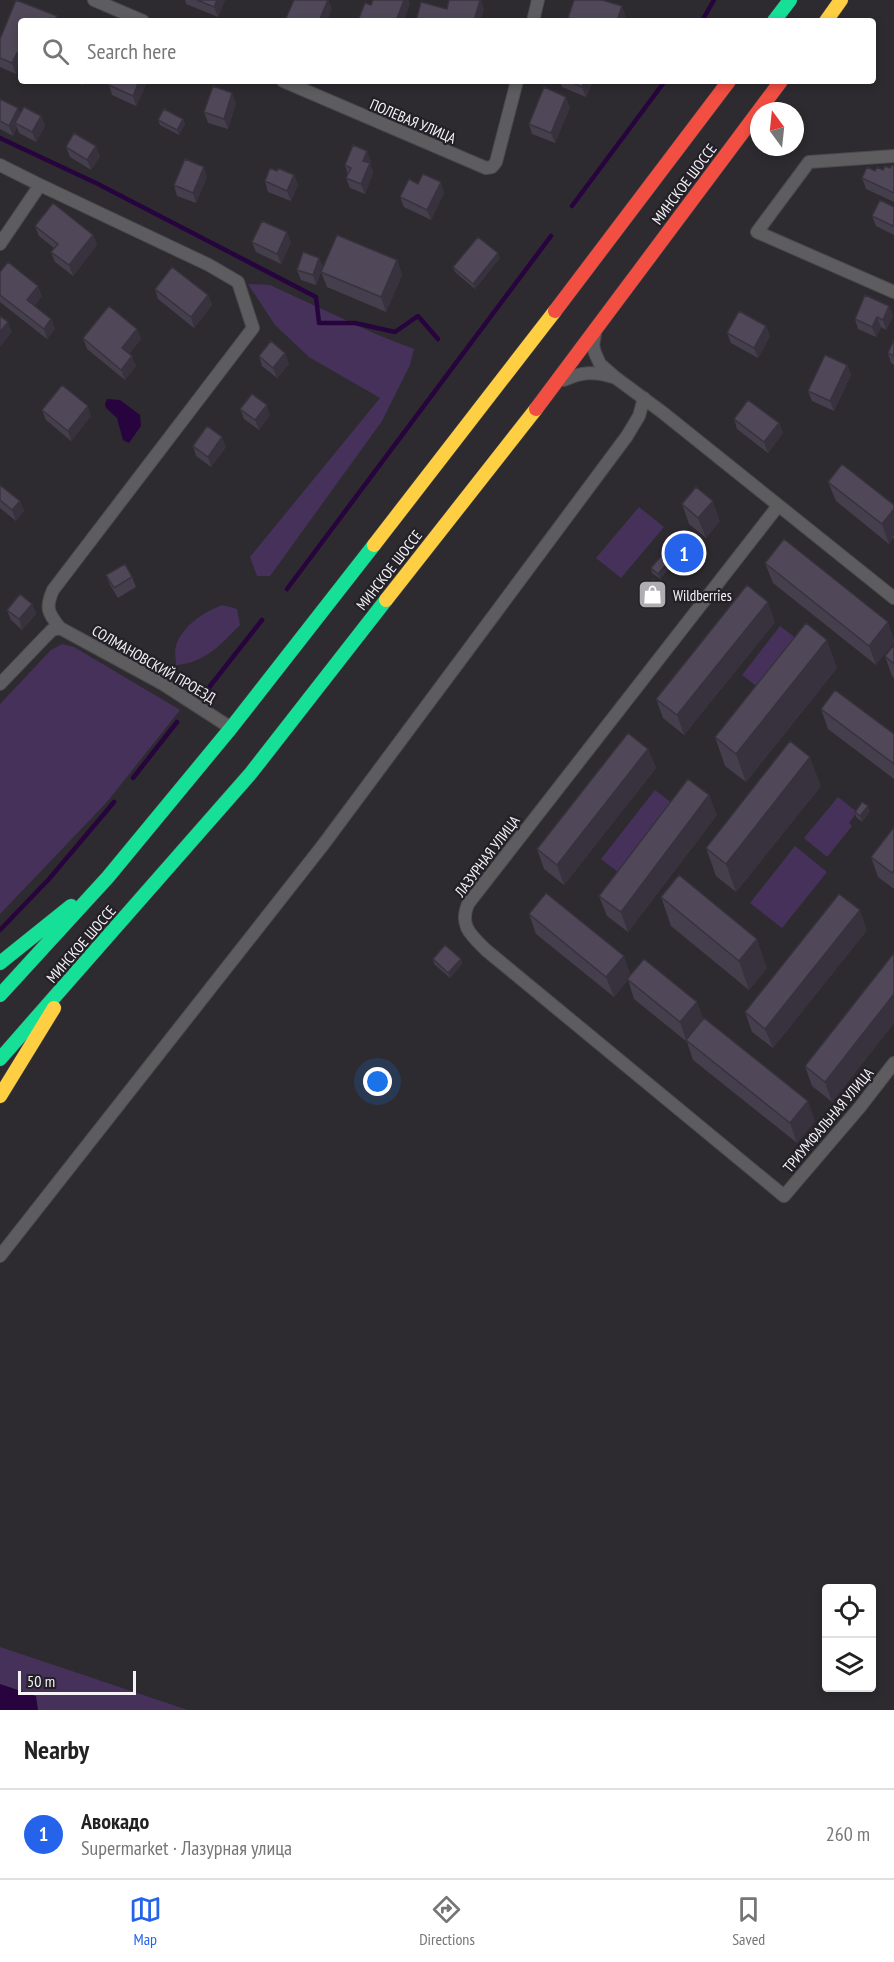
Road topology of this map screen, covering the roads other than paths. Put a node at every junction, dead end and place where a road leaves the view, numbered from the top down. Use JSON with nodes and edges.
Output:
{"nodes":[{"id":1,"x":94,"y":0,"type":"edge"},
{"id":2,"x":538,"y":0,"type":"edge"},
{"id":3,"x":790,"y":0,"type":"edge"},
{"id":4,"x":841,"y":0,"type":"edge"},
{"id":5,"x":136,"y":18,"type":"edge"},
{"id":6,"x":534,"y":18,"type":"edge"},
{"id":7,"x":776,"y":18,"type":"edge"},
{"id":8,"x":828,"y":18,"type":"edge"},
{"id":9,"x":290,"y":84,"type":"edge"},
{"id":10,"x":516,"y":84,"type":"edge"},
{"id":11,"x":727,"y":84,"type":"edge"},
{"id":12,"x":779,"y":84,"type":"edge"},
{"id":13,"x":894,"y":156,"type":"edge"},
{"id":14,"x":0,"y":165,"type":"edge"},
{"id":15,"x":40,"y":185,"type":"junction"},
{"id":16,"x":0,"y":244,"type":"edge"},
{"id":17,"x":894,"y":292,"type":"edge"},
{"id":18,"x":596,"y":330,"type":"junction"},
{"id":19,"x":616,"y":378,"type":"junction"},
{"id":20,"x":553,"y":387,"type":"junction"},
{"id":21,"x":644,"y":398,"type":"junction"},
{"id":22,"x":777,"y":506,"type":"junction"},
{"id":23,"x":894,"y":598,"type":"edge"},
{"id":24,"x":60,"y":628,"type":"junction"},
{"id":25,"x":0,"y":684,"type":"edge"},
{"id":26,"x":231,"y":728,"type":"junction"},
{"id":27,"x":108,"y":877,"type":"junction"},
{"id":28,"x":0,"y":963,"type":"edge"},
{"id":29,"x":73,"y":978,"type":"junction"},
{"id":30,"x":0,"y":995,"type":"edge"},
{"id":31,"x":0,"y":1059,"type":"edge"},
{"id":32,"x":894,"y":1063,"type":"edge"},
{"id":33,"x":0,"y":1096,"type":"edge"},
{"id":34,"x":784,"y":1196,"type":"joint"},
{"id":35,"x":0,"y":1256,"type":"edge"}],
"edges":[{"from":1,"to":5,"type":"street"},
{"from":2,"to":6,"type":"street"},
{"from":3,"to":7,"type":"main road"},
{"from":4,"to":8,"type":"main road"},
{"from":9,"to":10,"type":"street","name":"ПОЛЕВАЯ УЛИЦА"},
{"from":11,"to":26,"type":"main road","name":"МИНСКОЕ ШОССЕ"},
{"from":12,"to":18,"type":"main road","name":"МИНСКОЕ ШОССЕ"},
{"from":13,"to":17,"type":"street"},
{"from":14,"to":15,"type":"street"},
{"from":15,"to":16,"type":"street"},
{"from":15,"to":24,"type":"street"},
{"from":18,"to":19,"type":"street"},
{"from":18,"to":20,"type":"main road","name":"МИНСКОЕ ШОССЕ"},
{"from":19,"to":20,"type":"street"},
{"from":19,"to":21,"type":"street"},
{"from":20,"to":29,"type":"main road","name":"МИНСКОЕ ШОССЕ"},
{"from":21,"to":22,"type":"street"},
{"from":21,"to":35,"type":"street"},
{"from":22,"to":23,"type":"street"},
{"from":22,"to":34,"type":"street","name":"ЛАЗУРНАЯ УЛИЦА"},
{"from":24,"to":25,"type":"street"},
{"from":24,"to":26,"type":"street","name":"СОЛМАНОВСКИЙ ПРОЕЗД"},
{"from":26,"to":27,"type":"main road","name":"МИНСКОЕ ШОССЕ"},
{"from":27,"to":28,"type":"main road"},
{"from":27,"to":30,"type":"main road","name":"МИНСКОЕ ШОССЕ"},
{"from":29,"to":31,"type":"main road","name":"МИНСКОЕ ШОССЕ"},
{"from":29,"to":33,"type":"main road"},
{"from":32,"to":34,"type":"street","name":"ТРИУМФАЛЬНАЯ УЛИЦА"}]}
